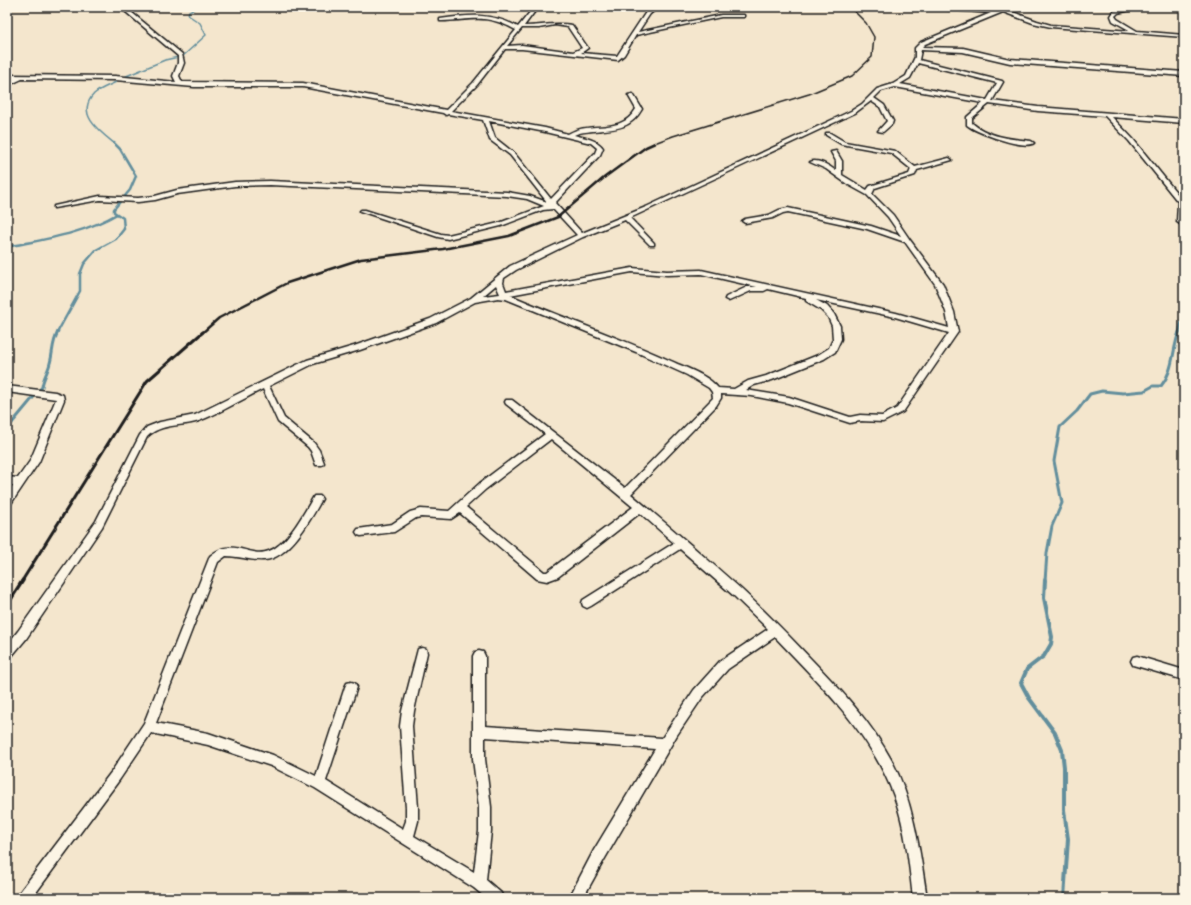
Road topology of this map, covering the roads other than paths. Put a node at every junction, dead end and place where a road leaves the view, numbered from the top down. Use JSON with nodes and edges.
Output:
{"nodes":[{"id":1,"x":122,"y":7,"type":"edge"},
{"id":2,"x":536,"y":7,"type":"edge"},
{"id":3,"x":656,"y":7,"type":"edge"},
{"id":4,"x":926,"y":7,"type":"edge"},
{"id":5,"x":1010,"y":7,"type":"edge"},
{"id":6,"x":1141,"y":7,"type":"edge"},
{"id":7,"x":1000,"y":11,"type":"junction"},
{"id":8,"x":742,"y":16,"type":"dead end"},
{"id":9,"x":442,"y":20,"type":"dead end"},
{"id":10,"x":519,"y":28,"type":"junction"},
{"id":11,"x":1136,"y":32,"type":"junction"},
{"id":12,"x":636,"y":34,"type":"junction"},
{"id":13,"x":1184,"y":36,"type":"edge"},
{"id":14,"x":505,"y":48,"type":"junction"},
{"id":15,"x":918,"y":48,"type":"junction"},
{"id":16,"x":573,"y":54,"type":"junction"},
{"id":17,"x":916,"y":61,"type":"junction"},
{"id":18,"x":1184,"y":74,"type":"edge"},
{"id":19,"x":7,"y":77,"type":"edge"},
{"id":20,"x":22,"y":77,"type":"junction"},
{"id":21,"x":7,"y":84,"type":"edge"},
{"id":22,"x":180,"y":84,"type":"junction"},
{"id":23,"x":895,"y":85,"type":"junction"},
{"id":24,"x":631,"y":95,"type":"dead end"},
{"id":25,"x":871,"y":99,"type":"junction"},
{"id":26,"x":988,"y":102,"type":"junction"},
{"id":27,"x":446,"y":113,"type":"junction"},
{"id":28,"x":1107,"y":115,"type":"junction"},
{"id":29,"x":486,"y":120,"type":"junction"},
{"id":30,"x":1184,"y":121,"type":"edge"},
{"id":31,"x":881,"y":131,"type":"dead end"},
{"id":32,"x":828,"y":134,"type":"dead end"},
{"id":33,"x":569,"y":136,"type":"junction"},
{"id":34,"x":1031,"y":143,"type":"dead end"},
{"id":35,"x":834,"y":152,"type":"dead end"},
{"id":36,"x":948,"y":160,"type":"dead end"},
{"id":37,"x":812,"y":162,"type":"dead end"},
{"id":38,"x":914,"y":169,"type":"junction"},
{"id":39,"x":839,"y":175,"type":"junction"},
{"id":40,"x":869,"y":194,"type":"junction"},
{"id":41,"x":553,"y":205,"type":"junction"},
{"id":42,"x":56,"y":207,"type":"dead end"},
{"id":43,"x":363,"y":211,"type":"dead end"},
{"id":44,"x":626,"y":217,"type":"junction"},
{"id":45,"x":745,"y":221,"type":"dead end"},
{"id":46,"x":1180,"y":222,"type":"dead end"},
{"id":47,"x":581,"y":236,"type":"junction"},
{"id":48,"x":907,"y":241,"type":"junction"},
{"id":49,"x":652,"y":244,"type":"dead end"},
{"id":50,"x":501,"y":277,"type":"junction"},
{"id":51,"x":506,"y":295,"type":"junction"},
{"id":52,"x":729,"y":299,"type":"dead end"},
{"id":53,"x":474,"y":300,"type":"junction"},
{"id":54,"x":954,"y":332,"type":"junction"},
{"id":55,"x":265,"y":384,"type":"junction"},
{"id":56,"x":7,"y":388,"type":"edge"},
{"id":57,"x":716,"y":391,"type":"junction"},
{"id":58,"x":735,"y":392,"type":"junction"},
{"id":59,"x":508,"y":402,"type":"dead end"},
{"id":60,"x":551,"y":434,"type":"junction"},
{"id":61,"x":318,"y":463,"type":"dead end"},
{"id":62,"x":7,"y":481,"type":"edge"},
{"id":63,"x":20,"y":482,"type":"junction"},
{"id":64,"x":625,"y":494,"type":"junction"},
{"id":65,"x":317,"y":499,"type":"dead end"},
{"id":66,"x":7,"y":502,"type":"edge"},
{"id":67,"x":460,"y":507,"type":"junction"},
{"id":68,"x":640,"y":507,"type":"junction"},
{"id":69,"x":361,"y":532,"type":"dead end"},
{"id":70,"x":681,"y":543,"type":"junction"},
{"id":71,"x":587,"y":603,"type":"dead end"},
{"id":72,"x":776,"y":630,"type":"junction"},
{"id":73,"x":7,"y":653,"type":"edge"},
{"id":74,"x":422,"y":653,"type":"dead end"},
{"id":75,"x":479,"y":656,"type":"dead end"},
{"id":76,"x":1136,"y":661,"type":"dead end"},
{"id":77,"x":1184,"y":675,"type":"edge"},
{"id":78,"x":351,"y":687,"type":"dead end"},
{"id":79,"x":148,"y":727,"type":"junction"},
{"id":80,"x":479,"y":731,"type":"junction"},
{"id":81,"x":665,"y":744,"type":"junction"},
{"id":82,"x":319,"y":784,"type":"junction"},
{"id":83,"x":407,"y":838,"type":"junction"},
{"id":84,"x":479,"y":884,"type":"junction"},
{"id":85,"x":24,"y":898,"type":"edge"},
{"id":86,"x":496,"y":898,"type":"edge"},
{"id":87,"x":576,"y":898,"type":"edge"},
{"id":88,"x":920,"y":898,"type":"edge"}],
"edges":[{"from":1,"to":22,"type":"street"},
{"from":2,"to":10,"type":"street"},
{"from":3,"to":12,"type":"street"},
{"from":4,"to":7,"type":"street"},
{"from":5,"to":7,"type":"street"},
{"from":6,"to":11,"type":"street"},
{"from":7,"to":11,"type":"street"},
{"from":7,"to":15,"type":"street"},
{"from":8,"to":12,"type":"street"},
{"from":9,"to":10,"type":"street"},
{"from":10,"to":14,"type":"street"},
{"from":10,"to":16,"type":"street"},
{"from":11,"to":13,"type":"street"},
{"from":12,"to":16,"type":"street"},
{"from":14,"to":16,"type":"street"},
{"from":14,"to":27,"type":"street"},
{"from":15,"to":17,"type":"street"},
{"from":15,"to":18,"type":"street"},
{"from":17,"to":23,"type":"street"},
{"from":17,"to":26,"type":"street"},
{"from":19,"to":20,"type":"street"},
{"from":20,"to":21,"type":"street"},
{"from":20,"to":22,"type":"street"},
{"from":22,"to":27,"type":"street"},
{"from":23,"to":25,"type":"street"},
{"from":23,"to":26,"type":"street"},
{"from":24,"to":33,"type":"street"},
{"from":25,"to":31,"type":"street"},
{"from":25,"to":44,"type":"street"},
{"from":26,"to":28,"type":"street"},
{"from":26,"to":34,"type":"street"},
{"from":27,"to":29,"type":"street"},
{"from":28,"to":30,"type":"street"},
{"from":28,"to":46,"type":"street"},
{"from":29,"to":33,"type":"street"},
{"from":29,"to":41,"type":"street"},
{"from":32,"to":38,"type":"street"},
{"from":33,"to":41,"type":"street"},
{"from":35,"to":39,"type":"street"},
{"from":36,"to":38,"type":"street"},
{"from":37,"to":39,"type":"street"},
{"from":38,"to":40,"type":"street"},
{"from":39,"to":40,"type":"street"},
{"from":40,"to":48,"type":"street"},
{"from":41,"to":42,"type":"street"},
{"from":41,"to":43,"type":"street"},
{"from":41,"to":47,"type":"street"},
{"from":44,"to":47,"type":"street"},
{"from":44,"to":49,"type":"street"},
{"from":45,"to":48,"type":"street"},
{"from":47,"to":50,"type":"street"},
{"from":48,"to":54,"type":"street"},
{"from":50,"to":51,"type":"street"},
{"from":50,"to":53,"type":"street"},
{"from":51,"to":53,"type":"street"},
{"from":51,"to":54,"type":"street"},
{"from":51,"to":57,"type":"street"},
{"from":52,"to":58,"type":"street"},
{"from":53,"to":55,"type":"street"},
{"from":54,"to":58,"type":"street"},
{"from":55,"to":61,"type":"street"},
{"from":55,"to":73,"type":"street"},
{"from":56,"to":63,"type":"street"},
{"from":57,"to":58,"type":"street"},
{"from":57,"to":64,"type":"street"},
{"from":59,"to":60,"type":"street"},
{"from":60,"to":64,"type":"street"},
{"from":60,"to":67,"type":"street"},
{"from":62,"to":63,"type":"street"},
{"from":63,"to":66,"type":"street"},
{"from":64,"to":68,"type":"street"},
{"from":65,"to":79,"type":"street"},
{"from":67,"to":68,"type":"street"},
{"from":67,"to":69,"type":"street"},
{"from":68,"to":70,"type":"street"},
{"from":70,"to":71,"type":"street"},
{"from":70,"to":72,"type":"street"},
{"from":72,"to":81,"type":"street"},
{"from":72,"to":88,"type":"street"},
{"from":74,"to":83,"type":"street"},
{"from":75,"to":80,"type":"street"},
{"from":76,"to":77,"type":"street"},
{"from":78,"to":82,"type":"street"},
{"from":79,"to":82,"type":"street"},
{"from":79,"to":85,"type":"street"},
{"from":80,"to":81,"type":"street"},
{"from":80,"to":84,"type":"street"},
{"from":81,"to":87,"type":"street"},
{"from":82,"to":83,"type":"street"},
{"from":83,"to":84,"type":"street"},
{"from":84,"to":86,"type":"street"}]}
